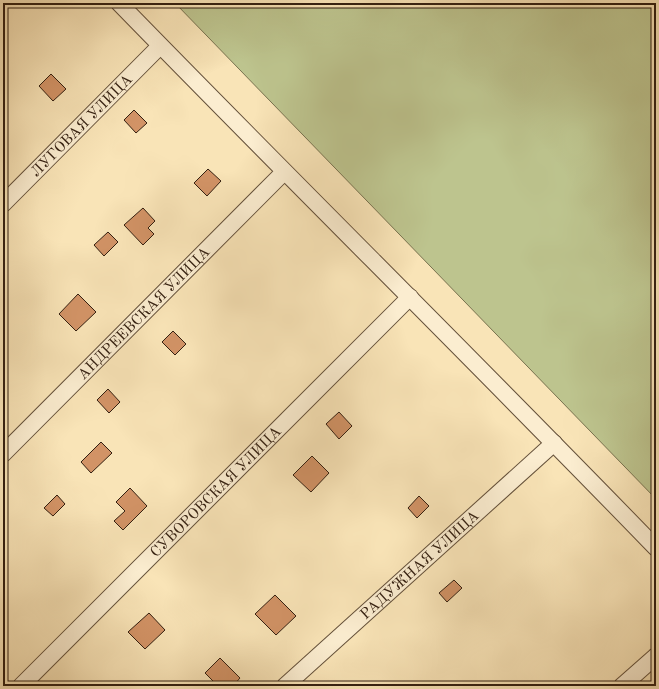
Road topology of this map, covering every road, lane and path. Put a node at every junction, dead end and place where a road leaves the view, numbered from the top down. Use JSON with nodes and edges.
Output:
{"nodes":[{"id":1,"x":119,"y":3,"type":"edge"},
{"id":2,"x":160,"y":46,"type":"junction"},
{"id":3,"x":284,"y":172,"type":"junction"},
{"id":4,"x":3,"y":204,"type":"edge"},
{"id":5,"x":410,"y":297,"type":"junction"},
{"id":6,"x":554,"y":443,"type":"junction"},
{"id":7,"x":3,"y":454,"type":"edge"},
{"id":8,"x":656,"y":548,"type":"edge"},
{"id":9,"x":656,"y":656,"type":"edge"},
{"id":10,"x":21,"y":686,"type":"edge"},
{"id":11,"x":285,"y":686,"type":"edge"},
{"id":12,"x":622,"y":686,"type":"edge"}],
"edges":[{"from":1,"to":2,"type":"street"},
{"from":2,"to":3,"type":"street"},
{"from":2,"to":4,"type":"street","name":"ЛУГОВАЯ УЛИЦА"},
{"from":3,"to":5,"type":"street"},
{"from":3,"to":7,"type":"street","name":"АНДРЕЕВСКАЯ УЛИЦА"},
{"from":5,"to":6,"type":"street"},
{"from":5,"to":10,"type":"street","name":"СУВОРОВСКАЯ УЛИЦА"},
{"from":6,"to":8,"type":"street"},
{"from":6,"to":11,"type":"street","name":"РАДУЖНАЯ УЛИЦА"},
{"from":9,"to":12,"type":"street"}]}
